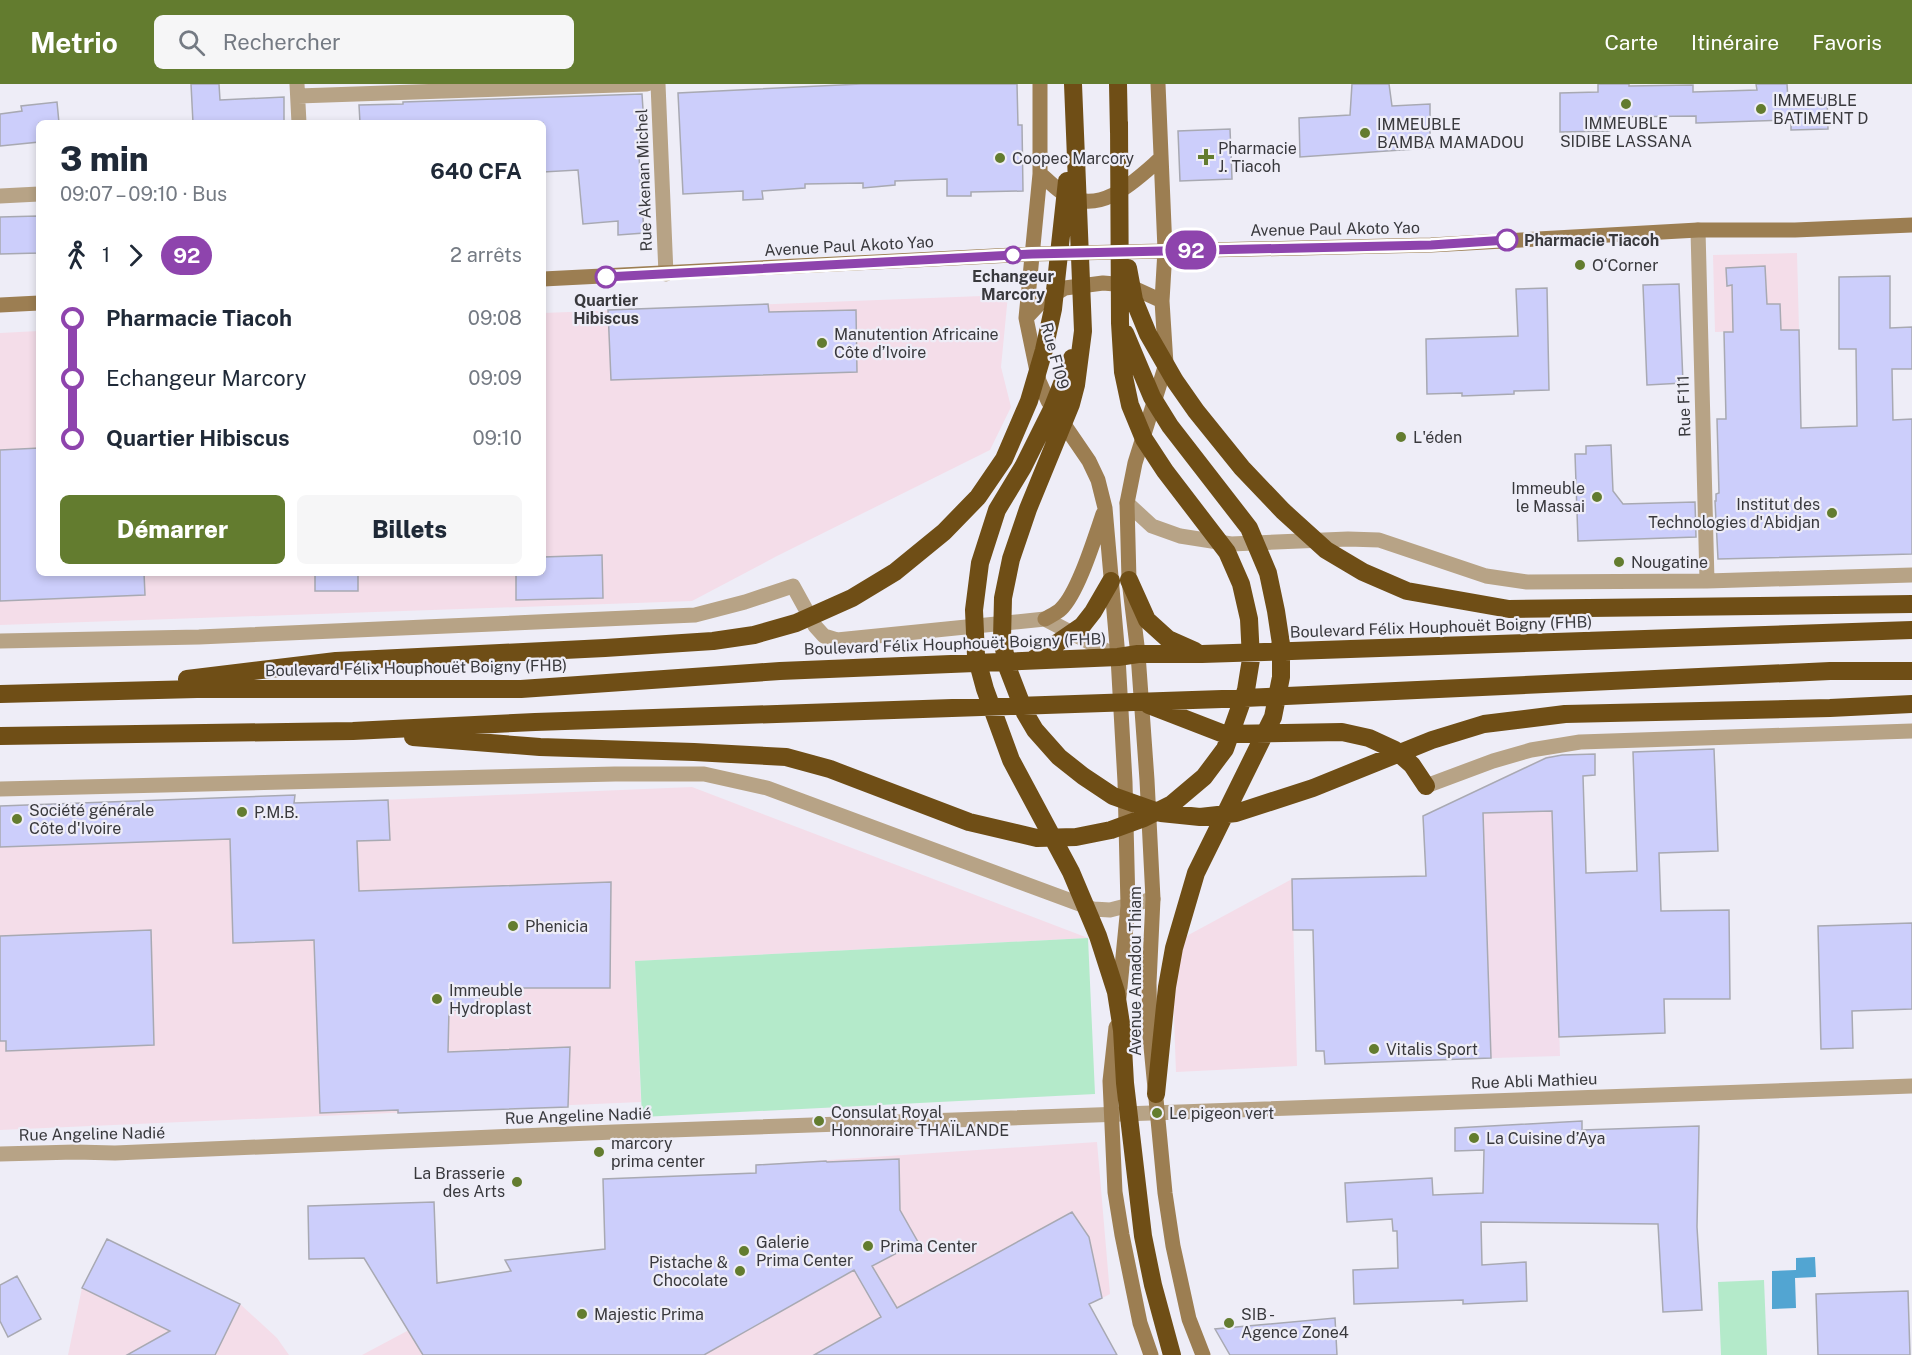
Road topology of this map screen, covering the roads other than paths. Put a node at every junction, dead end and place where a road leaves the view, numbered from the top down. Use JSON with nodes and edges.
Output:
{"nodes":[{"id":1,"x":647,"y":84,"type":"edge"},
{"id":2,"x":658,"y":84,"type":"edge"},
{"id":3,"x":1040,"y":84,"type":"edge"},
{"id":4,"x":1072,"y":84,"type":"edge"},
{"id":5,"x":1118,"y":84,"type":"edge"},
{"id":6,"x":1158,"y":84,"type":"edge"},
{"id":7,"x":298,"y":90,"type":"edge"},
{"id":8,"x":299,"y":120,"type":"edge"},
{"id":9,"x":1119,"y":122,"type":"junction"},
{"id":10,"x":1074,"y":123,"type":"junction"},
{"id":11,"x":1160,"y":159,"type":"junction"},
{"id":12,"x":1040,"y":174,"type":"junction"},
{"id":13,"x":36,"y":194,"type":"edge"},
{"id":14,"x":0,"y":196,"type":"edge"},
{"id":15,"x":1912,"y":225,"type":"edge"},
{"id":16,"x":1698,"y":230,"type":"junction"},
{"id":17,"x":1165,"y":250,"type":"junction"},
{"id":18,"x":1032,"y":254,"type":"junction"},
{"id":19,"x":666,"y":274,"type":"junction"},
{"id":20,"x":546,"y":279,"type":"edge"},
{"id":21,"x":1162,"y":301,"type":"junction"},
{"id":22,"x":36,"y":303,"type":"edge"},
{"id":23,"x":0,"y":305,"type":"edge"},
{"id":24,"x":1026,"y":318,"type":"junction"},
{"id":25,"x":1120,"y":323,"type":"junction"},
{"id":26,"x":1083,"y":331,"type":"junction"},
{"id":27,"x":1127,"y":503,"type":"junction"},
{"id":28,"x":1105,"y":508,"type":"junction"},
{"id":29,"x":1912,"y":575,"type":"edge"},
{"id":30,"x":1120,"y":581,"type":"junction"},
{"id":31,"x":1707,"y":581,"type":"junction"},
{"id":32,"x":1912,"y":604,"type":"edge"},
{"id":33,"x":1045,"y":619,"type":"junction"},
{"id":34,"x":1912,"y":630,"type":"edge"},
{"id":35,"x":1072,"y":633,"type":"junction"},
{"id":36,"x":0,"y":641,"type":"edge"},
{"id":37,"x":1138,"y":654,"type":"junction"},
{"id":38,"x":1202,"y":654,"type":"junction"},
{"id":39,"x":1118,"y":657,"type":"junction"},
{"id":40,"x":1034,"y":659,"type":"junction"},
{"id":41,"x":1912,"y":671,"type":"edge"},
{"id":42,"x":69,"y":693,"type":"junction"},
{"id":43,"x":0,"y":694,"type":"edge"},
{"id":44,"x":1141,"y":702,"type":"junction"},
{"id":45,"x":1120,"y":703,"type":"junction"},
{"id":46,"x":1912,"y":704,"type":"edge"},
{"id":47,"x":1912,"y":730,"type":"edge"},
{"id":48,"x":353,"y":731,"type":"junction"},
{"id":49,"x":0,"y":736,"type":"edge"},
{"id":50,"x":1426,"y":786,"type":"joint"},
{"id":51,"x":0,"y":789,"type":"edge"},
{"id":52,"x":1153,"y":899,"type":"junction"},
{"id":53,"x":1128,"y":906,"type":"junction"},
{"id":54,"x":1912,"y":1086,"type":"edge"},
{"id":55,"x":1156,"y":1094,"type":"junction"},
{"id":56,"x":1157,"y":1113,"type":"junction"},
{"id":57,"x":1110,"y":1114,"type":"junction"},
{"id":58,"x":0,"y":1154,"type":"edge"},
{"id":59,"x":1151,"y":1355,"type":"edge"},
{"id":60,"x":1172,"y":1355,"type":"edge"},
{"id":61,"x":1203,"y":1355,"type":"edge"}],
"edges":[{"from":1,"to":7,"type":"street"},
{"from":2,"to":19,"type":"street","name":"Rue Akenan Michel"},
{"from":3,"to":12,"type":"street","name":"Rue F109"},
{"from":4,"to":10,"type":"highway"},
{"from":5,"to":9,"type":"highway"},
{"from":6,"to":11,"type":"street"},
{"from":7,"to":8,"type":"street"},
{"from":9,"to":25,"type":"highway"},
{"from":9,"to":32,"type":"highway"},
{"from":10,"to":26,"type":"highway"},
{"from":10,"to":42,"type":"highway"},
{"from":11,"to":12,"type":"street"},
{"from":11,"to":17,"type":"street"},
{"from":12,"to":18,"type":"street","name":"Rue F109"},
{"from":13,"to":14,"type":"street"},
{"from":15,"to":16,"type":"street","name":"Avenue Paul Akoto Yao"},
{"from":16,"to":17,"type":"street","name":"Avenue Paul Akoto Yao"},
{"from":16,"to":31,"type":"street","name":"Rue F111"},
{"from":17,"to":18,"type":"street","name":"Avenue Paul Akoto Yao"},
{"from":17,"to":21,"type":"street"},
{"from":18,"to":19,"type":"street","name":"Avenue Paul Akoto Yao"},
{"from":18,"to":24,"type":"street","name":"Rue F109"},
{"from":19,"to":20,"type":"street","name":"Avenue Paul Akoto Yao"},
{"from":21,"to":24,"type":"street"},
{"from":21,"to":27,"type":"street"},
{"from":22,"to":23,"type":"street"},
{"from":24,"to":28,"type":"street","name":"Rue F109"},
{"from":25,"to":48,"type":"highway"},
{"from":25,"to":55,"type":"highway"},
{"from":26,"to":46,"type":"highway"},
{"from":26,"to":60,"type":"highway"},
{"from":27,"to":30,"type":"street"},
{"from":27,"to":31,"type":"street"},
{"from":28,"to":30,"type":"street","name":"Rue F109"},
{"from":28,"to":33,"type":"street"},
{"from":29,"to":31,"type":"street"},
{"from":30,"to":35,"type":"highway"},
{"from":30,"to":37,"type":"street","name":"Avenue Amadou Thiam"},
{"from":30,"to":38,"type":"highway"},
{"from":30,"to":39,"type":"street","name":"Rue F109"},
{"from":33,"to":35,"type":"street"},
{"from":33,"to":36,"type":"street"},
{"from":34,"to":38,"type":"highway","name":"Boulevard Félix Houphouët Boigny (FHB)"},
{"from":35,"to":39,"type":"street"},
{"from":35,"to":40,"type":"highway"},
{"from":37,"to":38,"type":"highway","name":"Boulevard Félix Houphouët Boigny (FHB)"},
{"from":37,"to":39,"type":"highway","name":"Boulevard Félix Houphouët Boigny (FHB)"},
{"from":37,"to":44,"type":"street","name":"Avenue Amadou Thiam"},
{"from":39,"to":40,"type":"highway","name":"Boulevard Félix Houphouët Boigny (FHB)"},
{"from":39,"to":45,"type":"street","name":"Avenue Amadou Thiam"},
{"from":40,"to":42,"type":"highway","name":"Boulevard Félix Houphouët Boigny (FHB)"},
{"from":41,"to":44,"type":"highway"},
{"from":42,"to":43,"type":"highway","name":"Boulevard Félix Houphouët Boigny (FHB)"},
{"from":44,"to":45,"type":"highway"},
{"from":44,"to":50,"type":"highway"},
{"from":44,"to":52,"type":"street","name":"Avenue Amadou Thiam"},
{"from":45,"to":48,"type":"highway"},
{"from":45,"to":53,"type":"street","name":"Avenue Amadou Thiam"},
{"from":47,"to":50,"type":"street"},
{"from":48,"to":49,"type":"highway"},
{"from":51,"to":53,"type":"street"},
{"from":52,"to":53,"type":"street"},
{"from":52,"to":55,"type":"street","name":"Avenue Amadou Thiam"},
{"from":53,"to":57,"type":"street","name":"Avenue Amadou Thiam"},
{"from":54,"to":56,"type":"street","name":"Rue Abli Mathieu"},
{"from":55,"to":56,"type":"street","name":"Avenue Amadou Thiam"},
{"from":56,"to":57,"type":"street","name":"Rue Angeline Nadié"},
{"from":56,"to":61,"type":"street","name":"Avenue Amadou Thiam"},
{"from":57,"to":58,"type":"street","name":"Rue Angeline Nadié"},
{"from":57,"to":59,"type":"street","name":"Avenue Amadou Thiam"}]}
